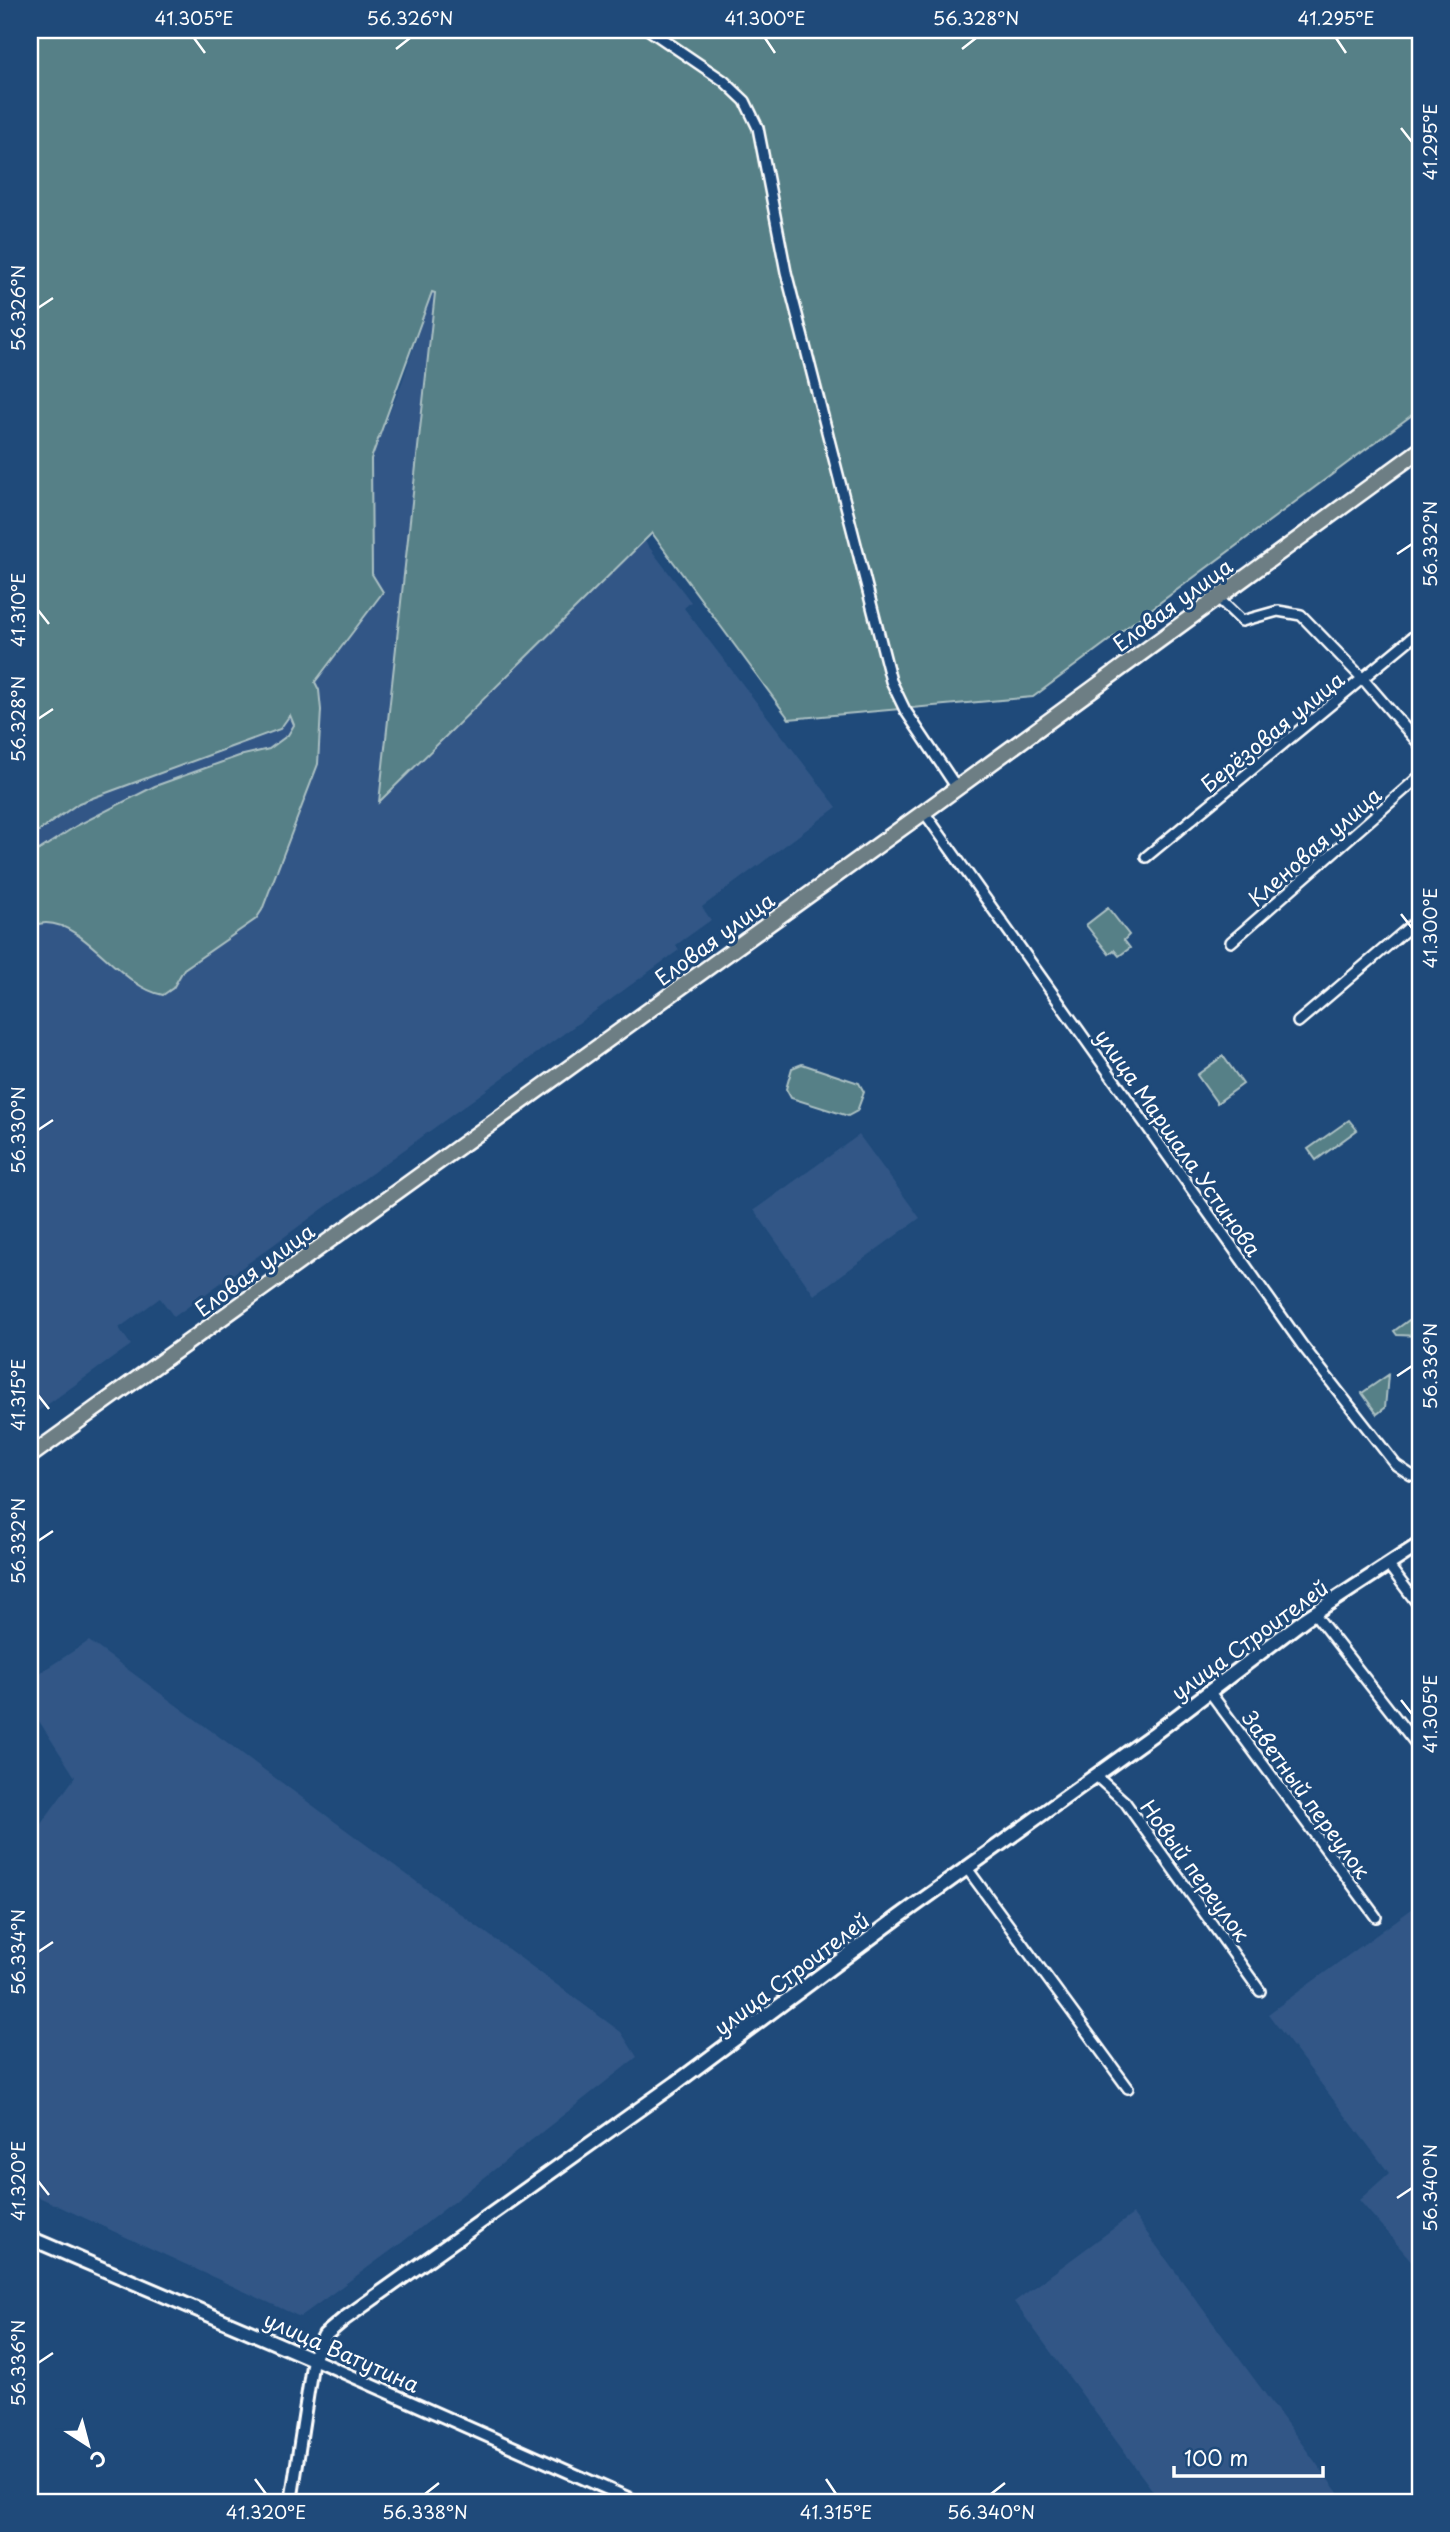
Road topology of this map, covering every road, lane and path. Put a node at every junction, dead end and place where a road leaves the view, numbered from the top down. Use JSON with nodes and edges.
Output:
{"nodes":[{"id":1,"x":649,"y":30,"type":"edge"},
{"id":2,"x":1420,"y":450,"type":"edge"},
{"id":3,"x":1217,"y":597,"type":"junction"},
{"id":4,"x":1420,"y":631,"type":"edge"},
{"id":5,"x":1363,"y":679,"type":"junction"},
{"id":6,"x":1420,"y":745,"type":"edge"},
{"id":7,"x":1420,"y":776,"type":"edge"},
{"id":8,"x":957,"y":788,"type":"junction"},
{"id":9,"x":924,"y":812,"type":"junction"},
{"id":10,"x":1146,"y":857,"type":"dead end"},
{"id":11,"x":1420,"y":918,"type":"edge"},
{"id":12,"x":1231,"y":942,"type":"dead end"},
{"id":13,"x":1298,"y":1022,"type":"dead end"},
{"id":14,"x":30,"y":1456,"type":"edge"},
{"id":15,"x":1420,"y":1476,"type":"edge"},
{"id":16,"x":1420,"y":1544,"type":"edge"},
{"id":17,"x":1389,"y":1566,"type":"junction"},
{"id":18,"x":1420,"y":1607,"type":"edge"},
{"id":19,"x":1314,"y":1613,"type":"junction"},
{"id":20,"x":1209,"y":1691,"type":"junction"},
{"id":21,"x":1420,"y":1749,"type":"edge"},
{"id":22,"x":1096,"y":1776,"type":"junction"},
{"id":23,"x":966,"y":1867,"type":"junction"},
{"id":24,"x":1376,"y":1917,"type":"dead end"},
{"id":25,"x":1260,"y":1991,"type":"dead end"},
{"id":26,"x":1128,"y":2088,"type":"dead end"},
{"id":27,"x":30,"y":2238,"type":"edge"},
{"id":28,"x":313,"y":2359,"type":"junction"},
{"id":29,"x":291,"y":2502,"type":"edge"},
{"id":30,"x":637,"y":2502,"type":"edge"}],
"edges":[{"from":1,"to":8,"type":"street"},
{"from":2,"to":3,"type":"main road","name":"Еловая улица"},
{"from":3,"to":5,"type":"street"},
{"from":3,"to":8,"type":"main road","name":"Еловая улица"},
{"from":4,"to":5,"type":"street","name":"Берёзовая улица"},
{"from":5,"to":6,"type":"street"},
{"from":5,"to":10,"type":"street","name":"Берёзовая улица"},
{"from":7,"to":12,"type":"street","name":"Кленовая улица"},
{"from":8,"to":9,"type":"main road","name":"Еловая улица"},
{"from":9,"to":14,"type":"main road","name":"Еловая улица"},
{"from":9,"to":15,"type":"street","name":"улица Маршала Устинова"},
{"from":11,"to":13,"type":"street"},
{"from":16,"to":17,"type":"main road","name":"улица Строителей"},
{"from":17,"to":18,"type":"street"},
{"from":17,"to":19,"type":"main road","name":"улица Строителей"},
{"from":19,"to":20,"type":"main road","name":"улица Строителей"},
{"from":19,"to":21,"type":"street"},
{"from":20,"to":22,"type":"main road","name":"улица Строителей"},
{"from":20,"to":24,"type":"street","name":"Заветный переулок"},
{"from":22,"to":23,"type":"main road","name":"улица Строителей"},
{"from":22,"to":25,"type":"street","name":"Новый переулок"},
{"from":23,"to":26,"type":"street"},
{"from":23,"to":28,"type":"main road","name":"улица Строителей"},
{"from":27,"to":28,"type":"main road","name":"улица Ватутина"},
{"from":28,"to":29,"type":"street","name":"улица Строителей"},
{"from":28,"to":30,"type":"street","name":"улица Ватутина"}]}
